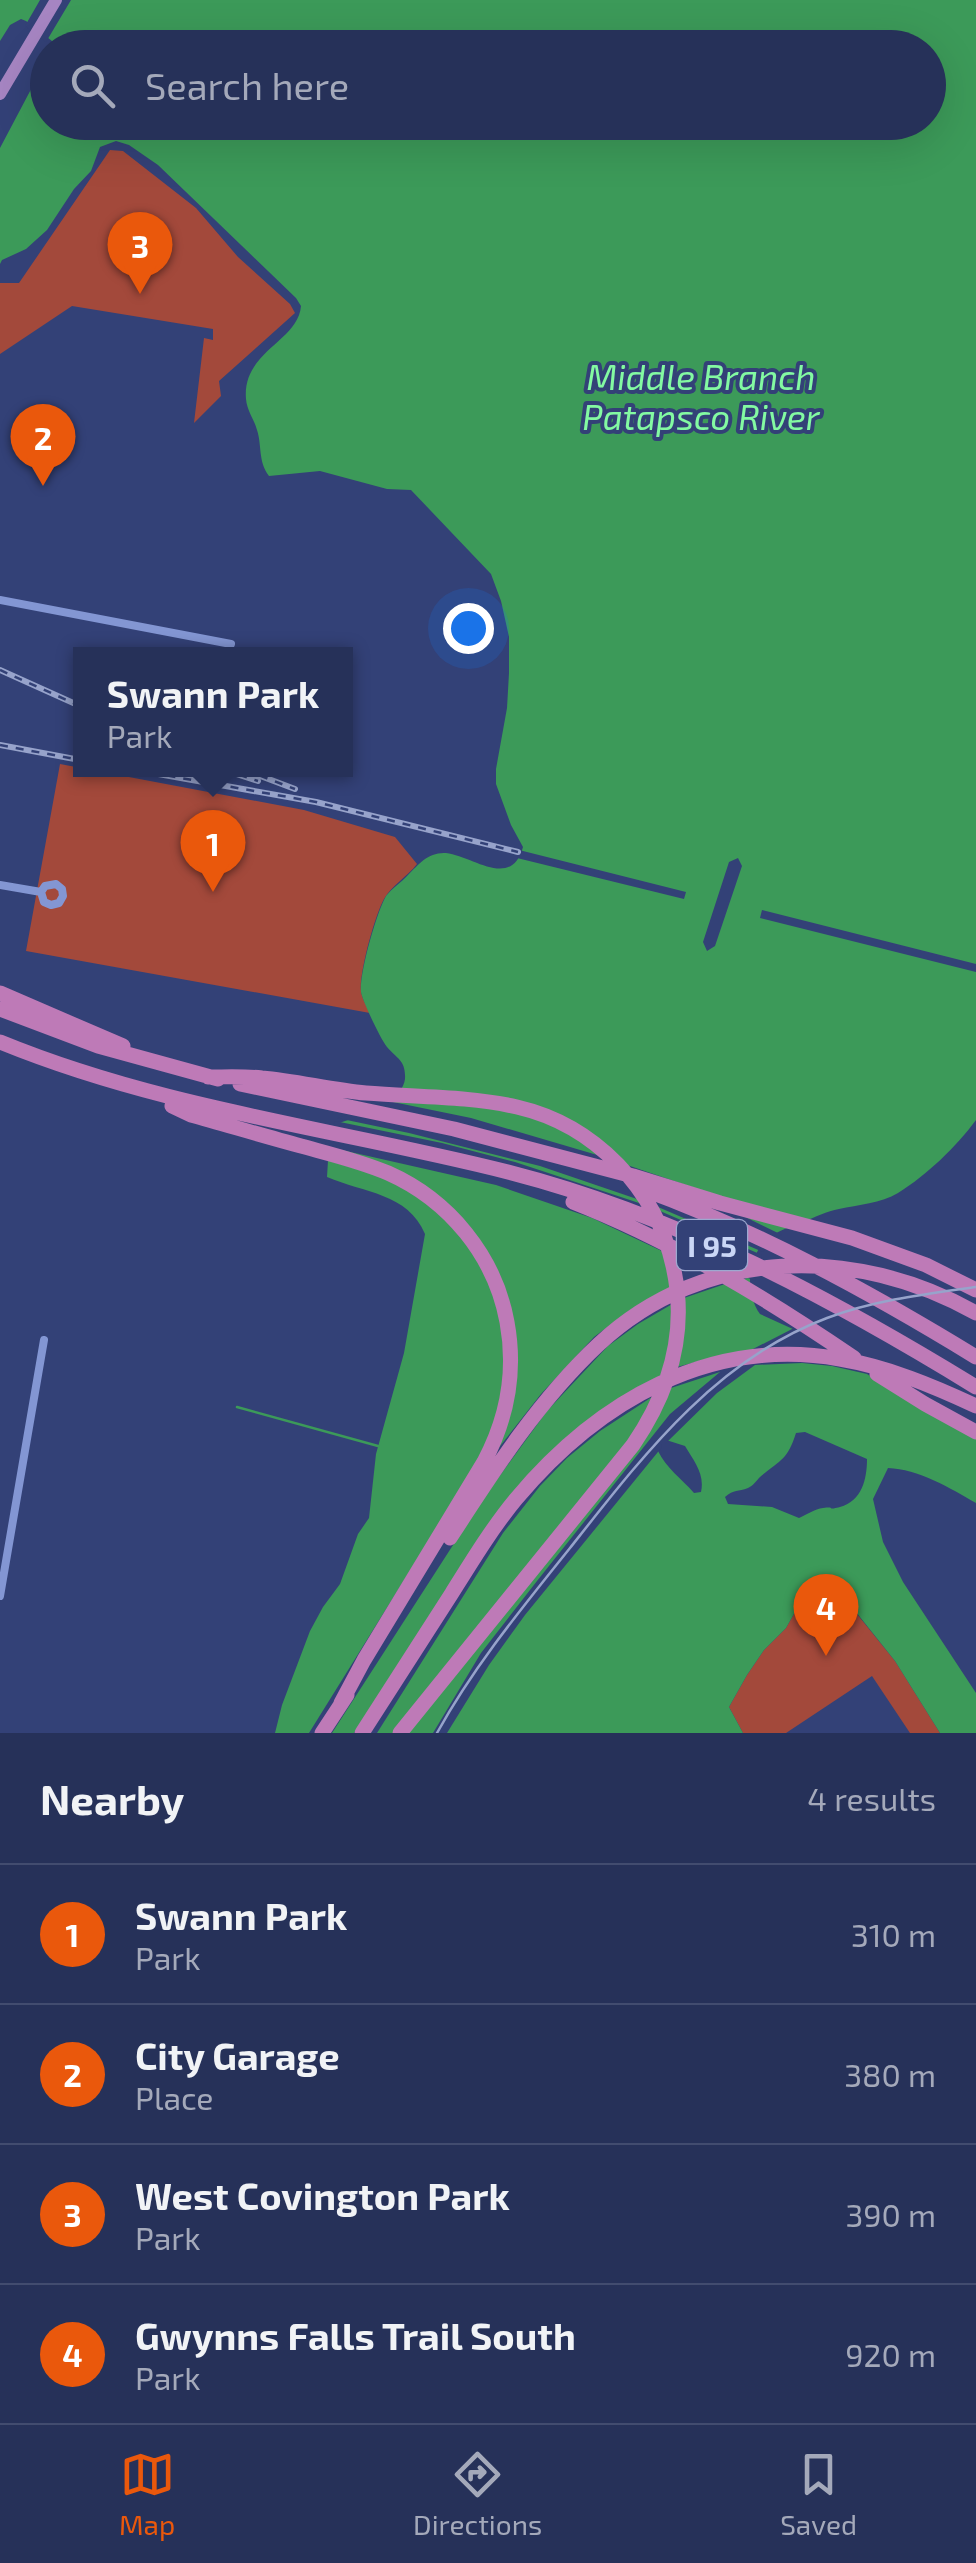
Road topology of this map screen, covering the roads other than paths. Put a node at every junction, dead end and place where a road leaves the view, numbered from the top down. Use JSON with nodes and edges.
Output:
{"nodes":[{"id":1,"x":56,"y":0,"type":"edge"},
{"id":2,"x":38,"y":30,"type":"edge"},
{"id":3,"x":30,"y":44,"type":"edge"},
{"id":4,"x":0,"y":94,"type":"edge"},
{"id":5,"x":0,"y":600,"type":"edge"},
{"id":6,"x":231,"y":644,"type":"dead end"},
{"id":7,"x":0,"y":885,"type":"edge"},
{"id":8,"x":41,"y":892,"type":"dead end"},
{"id":9,"x":0,"y":993,"type":"edge"},
{"id":10,"x":0,"y":1009,"type":"edge"},
{"id":11,"x":0,"y":1042,"type":"edge"},
{"id":12,"x":0,"y":1054,"type":"edge"},
{"id":13,"x":153,"y":1062,"type":"junction"},
{"id":14,"x":61,"y":1065,"type":"junction"},
{"id":15,"x":208,"y":1077,"type":"junction"},
{"id":16,"x":137,"y":1090,"type":"junction"},
{"id":17,"x":542,"y":1153,"type":"junction"},
{"id":18,"x":426,"y":1154,"type":"junction"},
{"id":19,"x":976,"y":1290,"type":"edge"},
{"id":20,"x":976,"y":1313,"type":"edge"},
{"id":21,"x":44,"y":1340,"type":"dead end"},
{"id":22,"x":976,"y":1357,"type":"edge"},
{"id":23,"x":976,"y":1387,"type":"edge"},
{"id":24,"x":976,"y":1406,"type":"edge"},
{"id":25,"x":976,"y":1432,"type":"edge"},
{"id":26,"x":0,"y":1596,"type":"edge"},
{"id":27,"x":342,"y":1703,"type":"junction"},
{"id":28,"x":322,"y":1733,"type":"edge"},
{"id":29,"x":362,"y":1733,"type":"edge"},
{"id":30,"x":400,"y":1733,"type":"edge"}],
"edges":[{"from":1,"to":2,"type":"main road"},
{"from":3,"to":4,"type":"main road"},
{"from":5,"to":6,"type":"street"},
{"from":7,"to":8,"type":"street"},
{"from":9,"to":13,"type":"highway"},
{"from":10,"to":13,"type":"highway","number":"I 95"},
{"from":11,"to":14,"type":"highway","number":"I 95"},
{"from":12,"to":14,"type":"highway"},
{"from":13,"to":15,"type":"highway","number":"I 95"},
{"from":14,"to":16,"type":"highway","number":"I 95"},
{"from":15,"to":17,"type":"highway","number":"I 95"},
{"from":15,"to":30,"type":"highway"},
{"from":16,"to":18,"type":"highway","number":"I 95"},
{"from":16,"to":27,"type":"highway"},
{"from":17,"to":19,"type":"highway"},
{"from":17,"to":22,"type":"highway","number":"I 95"},
{"from":18,"to":23,"type":"highway","number":"I 95"},
{"from":18,"to":25,"type":"highway"},
{"from":20,"to":27,"type":"highway"},
{"from":21,"to":26,"type":"street"},
{"from":24,"to":29,"type":"highway"},
{"from":27,"to":28,"type":"highway"}]}
